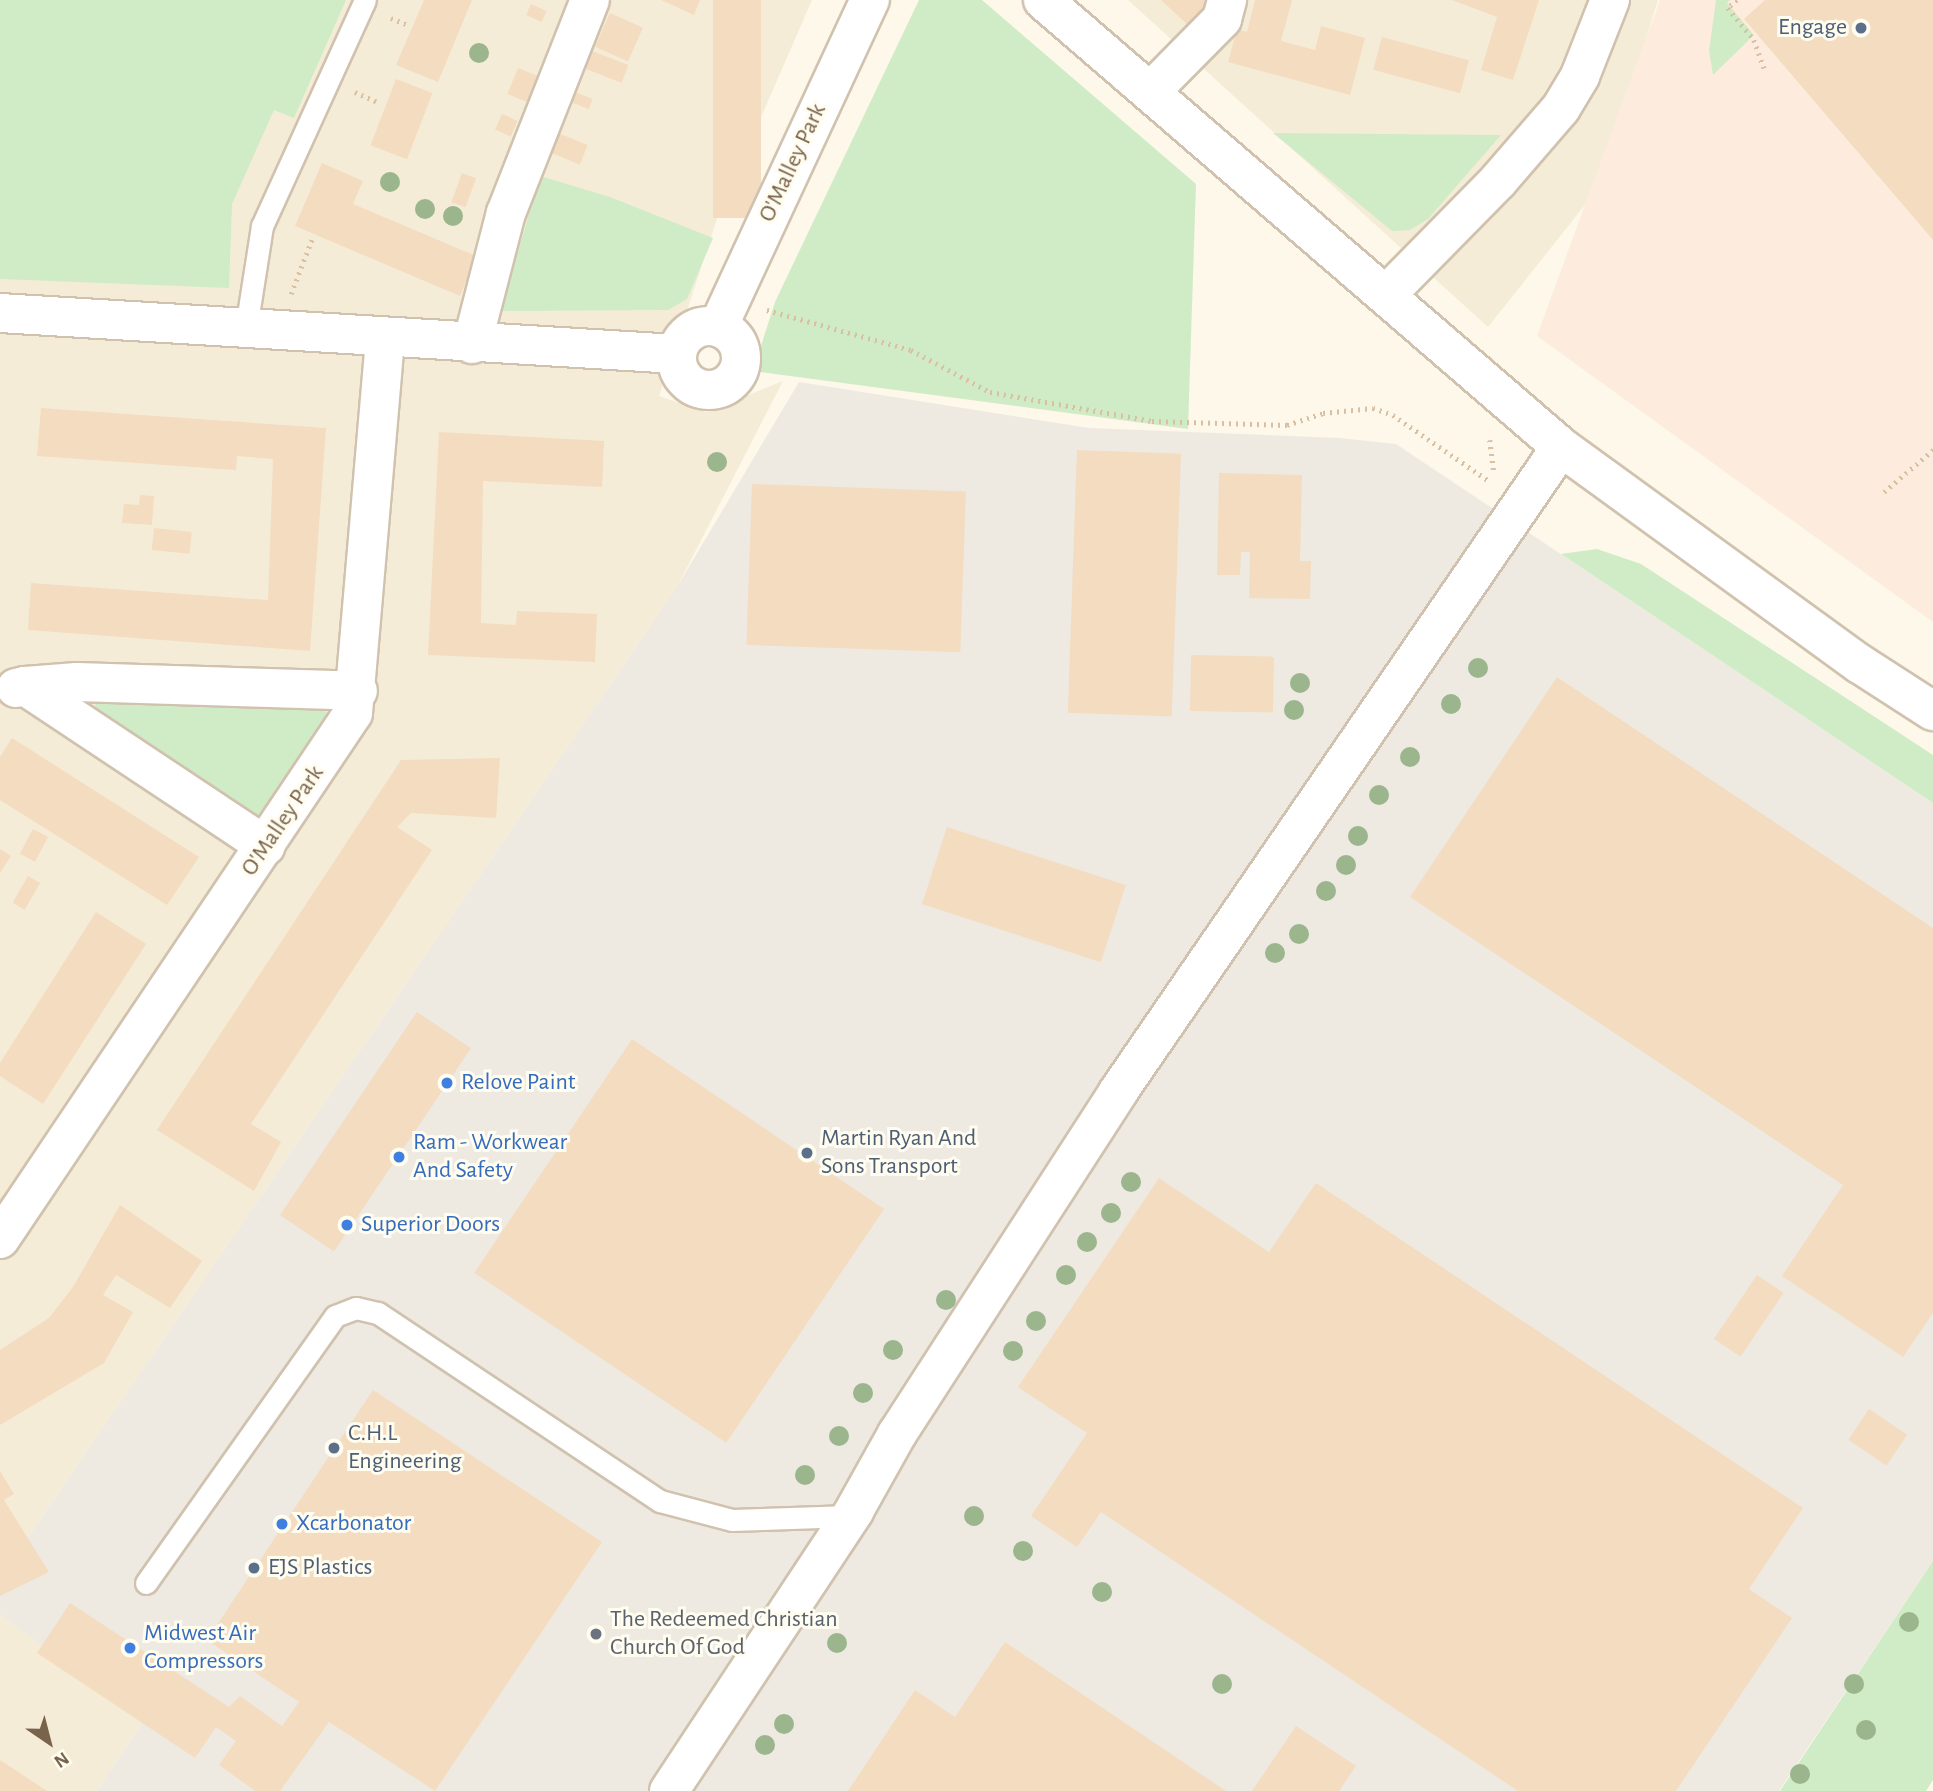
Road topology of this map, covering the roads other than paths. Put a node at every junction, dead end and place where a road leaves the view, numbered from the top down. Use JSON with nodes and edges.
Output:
{"nodes":[{"id":1,"x":365,"y":0,"type":"edge"},
{"id":2,"x":590,"y":0,"type":"edge"},
{"id":3,"x":870,"y":0,"type":"edge"},
{"id":4,"x":1043,"y":0,"type":"edge"},
{"id":5,"x":1227,"y":0,"type":"edge"},
{"id":6,"x":1610,"y":0,"type":"edge"},
{"id":7,"x":1152,"y":90,"type":"junction"},
{"id":8,"x":1388,"y":293,"type":"junction"},
{"id":9,"x":0,"y":313,"type":"edge"},
{"id":10,"x":718,"y":327,"type":"junction"},
{"id":11,"x":246,"y":328,"type":"junction"},
{"id":12,"x":385,"y":339,"type":"junction"},
{"id":13,"x":471,"y":344,"type":"junction"},
{"id":14,"x":677,"y":354,"type":"junction"},
{"id":15,"x":1561,"y":447,"type":"junction"},
{"id":16,"x":12,"y":691,"type":"edge"},
{"id":17,"x":358,"y":691,"type":"junction"},
{"id":18,"x":1933,"y":711,"type":"edge"},
{"id":19,"x":266,"y":846,"type":"junction"},
{"id":20,"x":0,"y":1239,"type":"edge"},
{"id":21,"x":850,"y":1516,"type":"junction"},
{"id":22,"x":146,"y":1583,"type":"dead end"},
{"id":23,"x":669,"y":1791,"type":"edge"}],
"edges":[{"from":1,"to":11,"type":"lane"},
{"from":2,"to":13,"type":"street"},
{"from":3,"to":10,"type":"street","name":"O'Malley Park"},
{"from":4,"to":7,"type":"street"},
{"from":5,"to":7,"type":"street"},
{"from":6,"to":8,"type":"street"},
{"from":7,"to":8,"type":"street"},
{"from":8,"to":15,"type":"street"},
{"from":9,"to":11,"type":"street"},
{"from":10,"to":14,"type":"street"},
{"from":10,"to":14,"type":"street"},
{"from":11,"to":12,"type":"street"},
{"from":12,"to":13,"type":"street"},
{"from":12,"to":17,"type":"street","name":"O'Malley Park"},
{"from":13,"to":14,"type":"street"},
{"from":15,"to":18,"type":"street"},
{"from":15,"to":21,"type":"street"},
{"from":16,"to":17,"type":"street"},
{"from":16,"to":19,"type":"street"},
{"from":17,"to":19,"type":"street","name":"O'Malley Park"},
{"from":19,"to":20,"type":"street","name":"O'Malley Park"},
{"from":21,"to":22,"type":"lane"},
{"from":21,"to":23,"type":"street"}]}
